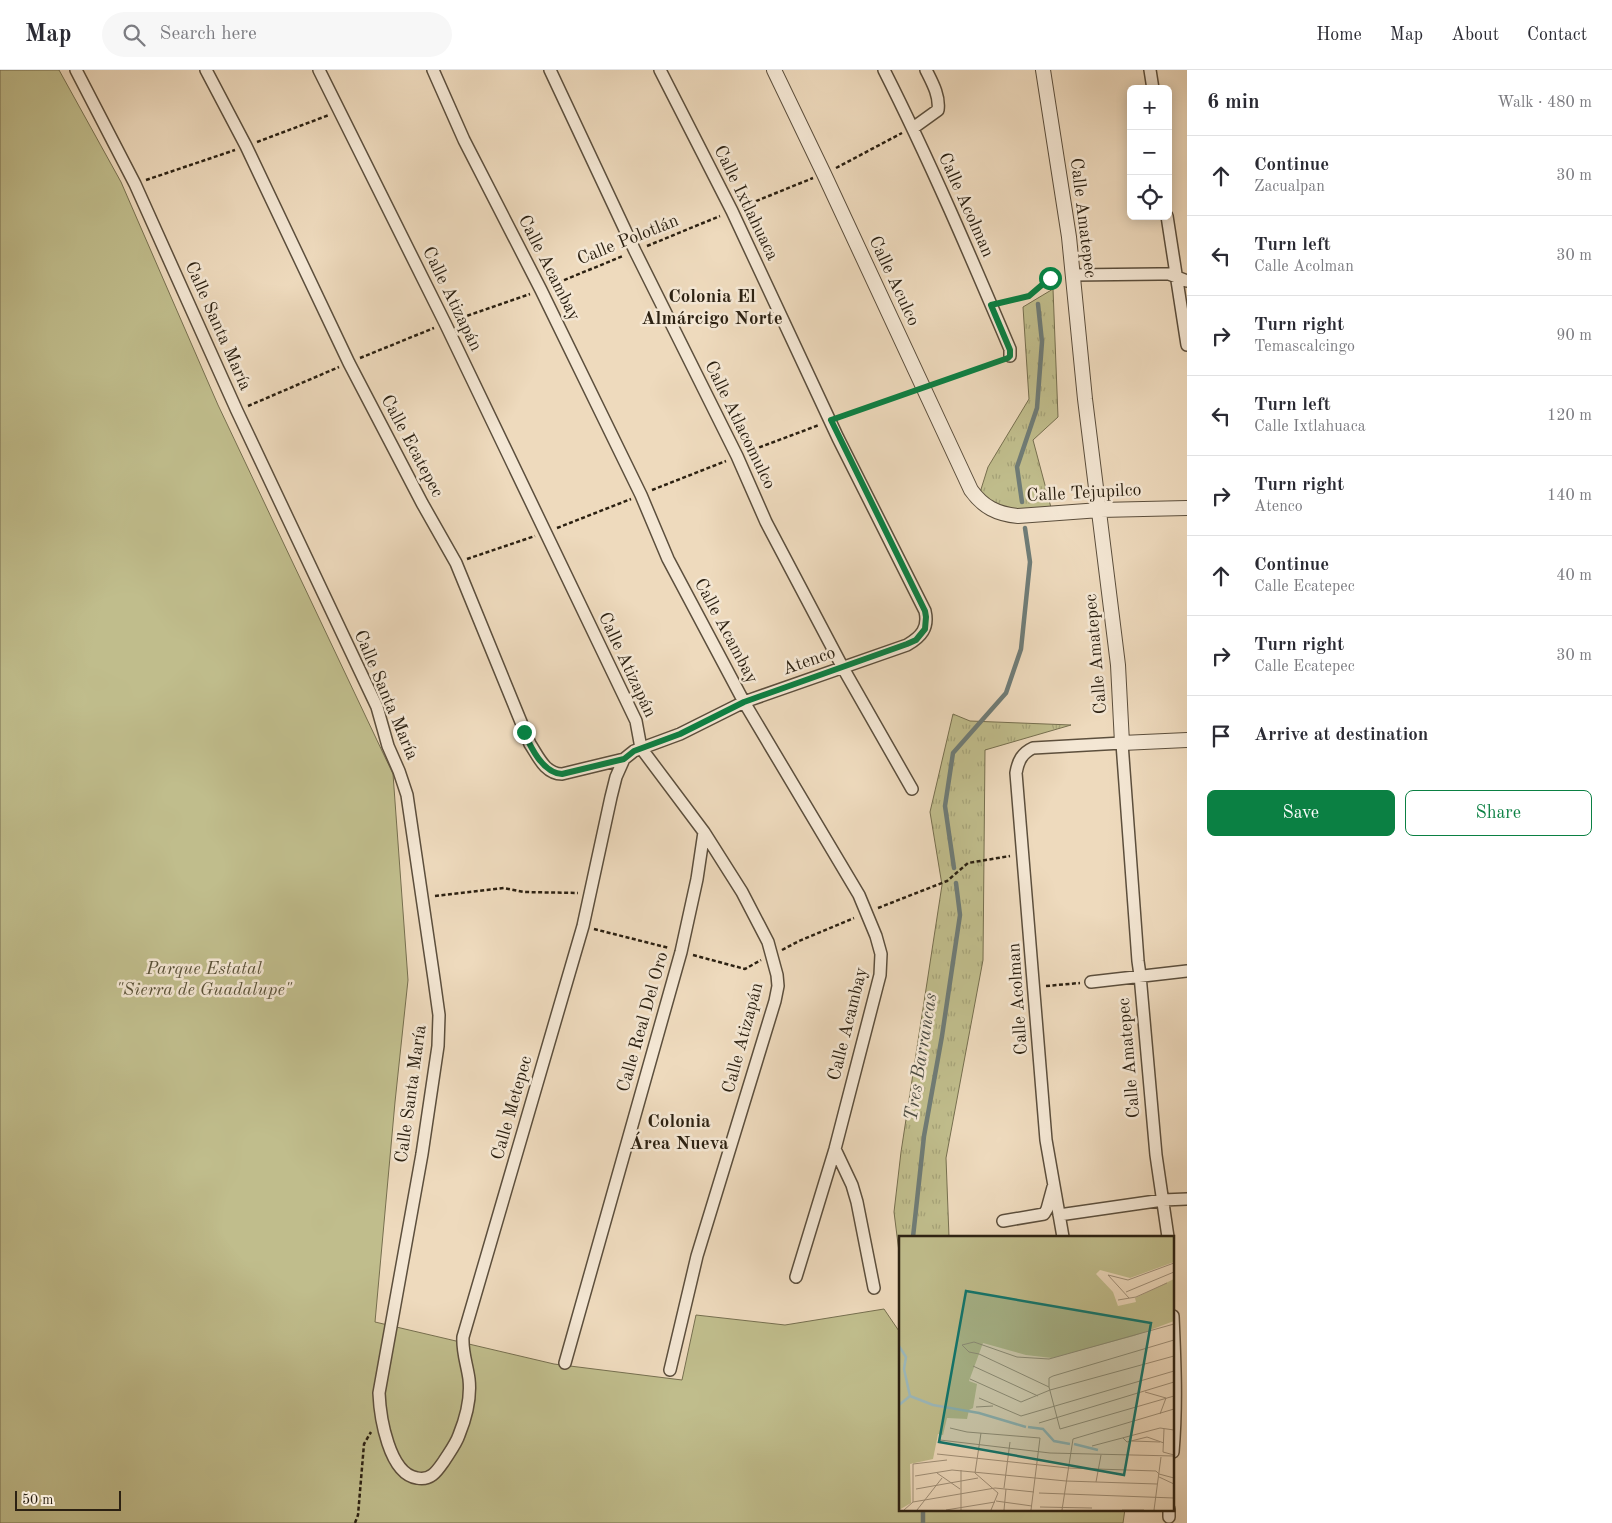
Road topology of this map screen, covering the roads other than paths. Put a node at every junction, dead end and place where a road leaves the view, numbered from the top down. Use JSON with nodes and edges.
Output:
{"nodes":[{"id":1,"x":76,"y":70,"type":"edge"},
{"id":2,"x":206,"y":70,"type":"edge"},
{"id":3,"x":319,"y":70,"type":"edge"},
{"id":4,"x":433,"y":70,"type":"edge"},
{"id":5,"x":550,"y":70,"type":"edge"},
{"id":6,"x":660,"y":70,"type":"edge"},
{"id":7,"x":774,"y":70,"type":"edge"},
{"id":8,"x":884,"y":70,"type":"edge"},
{"id":9,"x":926,"y":70,"type":"edge"},
{"id":10,"x":1043,"y":70,"type":"edge"},
{"id":11,"x":1150,"y":70,"type":"edge"},
{"id":12,"x":1152,"y":85,"type":"edge"},
{"id":13,"x":913,"y":128,"type":"junction"},
{"id":14,"x":1168,"y":220,"type":"edge"},
{"id":15,"x":1072,"y":276,"type":"junction"},
{"id":16,"x":1182,"y":279,"type":"edge"},
{"id":17,"x":1187,"y":345,"type":"edge"},
{"id":18,"x":1010,"y":356,"type":"road end"},
{"id":19,"x":984,"y":506,"type":"joint"},
{"id":20,"x":1187,"y":508,"type":"edge"},
{"id":21,"x":1100,"y":510,"type":"junction"},
{"id":22,"x":926,"y":623,"type":"joint"},
{"id":23,"x":843,"y":668,"type":"junction"},
{"id":24,"x":744,"y":702,"type":"junction"},
{"id":25,"x":1187,"y":740,"type":"edge"},
{"id":26,"x":1122,"y":743,"type":"junction"},
{"id":27,"x":640,"y":748,"type":"junction"},
{"id":28,"x":624,"y":759,"type":"junction"},
{"id":29,"x":912,"y":789,"type":"dead end"},
{"id":30,"x":704,"y":832,"type":"junction"},
{"id":31,"x":1187,"y":971,"type":"edge"},
{"id":32,"x":1140,"y":975,"type":"junction"},
{"id":33,"x":1091,"y":982,"type":"road end"},
{"id":34,"x":834,"y":1149,"type":"junction"},
{"id":35,"x":1054,"y":1182,"type":"junction"},
{"id":36,"x":1163,"y":1200,"type":"junction"},
{"id":37,"x":1187,"y":1200,"type":"edge"},
{"id":38,"x":1059,"y":1215,"type":"junction"},
{"id":39,"x":1003,"y":1222,"type":"dead end"},
{"id":40,"x":1063,"y":1236,"type":"edge"},
{"id":41,"x":1168,"y":1236,"type":"edge"},
{"id":42,"x":796,"y":1277,"type":"dead end"},
{"id":43,"x":874,"y":1288,"type":"dead end"},
{"id":44,"x":1174,"y":1338,"type":"edge"},
{"id":45,"x":565,"y":1363,"type":"dead end"},
{"id":46,"x":670,"y":1370,"type":"dead end"},
{"id":47,"x":1174,"y":1438,"type":"edge"},
{"id":48,"x":428,"y":1477,"type":"joint"}],
"edges":[{"from":1,"to":48,"type":"street","name":"Calle Santa María"},
{"from":2,"to":28,"type":"street","name":"Calle Ecatepec"},
{"from":3,"to":27,"type":"street","name":"Calle Atizapán"},
{"from":4,"to":24,"type":"street","name":"Calle Acambay"},
{"from":5,"to":23,"type":"street","name":"Calle Atlacomulco"},
{"from":6,"to":22,"type":"street","name":"Calle Ixtlahuaca"},
{"from":7,"to":19,"type":"street","name":"Calle Aculco"},
{"from":8,"to":13,"type":"street","name":"Calle Acolman"},
{"from":9,"to":13,"type":"street"},
{"from":10,"to":15,"type":"street","name":"Calle Amatepec"},
{"from":11,"to":12,"type":"street"},
{"from":13,"to":18,"type":"street","name":"Calle Acolman"},
{"from":14,"to":16,"type":"street"},
{"from":15,"to":16,"type":"street"},
{"from":15,"to":21,"type":"street","name":"Calle Amatepec"},
{"from":16,"to":17,"type":"street"},
{"from":19,"to":21,"type":"street","name":"Calle Tejupilco"},
{"from":20,"to":21,"type":"street","name":"Calle Tejupilco"},
{"from":21,"to":26,"type":"street","name":"Calle Amatepec"},
{"from":22,"to":23,"type":"street","name":"Atenco"},
{"from":23,"to":24,"type":"street","name":"Atenco"},
{"from":23,"to":29,"type":"street","name":"Calle Atlacomulco"},
{"from":24,"to":27,"type":"street","name":"Atenco"},
{"from":24,"to":34,"type":"street","name":"Calle Acambay"},
{"from":25,"to":26,"type":"street"},
{"from":26,"to":32,"type":"street","name":"Calle Amatepec"},
{"from":26,"to":35,"type":"street","name":"Calle Acolman"},
{"from":27,"to":28,"type":"street"},
{"from":27,"to":30,"type":"street","name":"Calle Atizapán"},
{"from":28,"to":48,"type":"street","name":"Calle Metepec"},
{"from":30,"to":45,"type":"street","name":"Calle Real Del Oro"},
{"from":30,"to":46,"type":"street","name":"Calle Atizapán"},
{"from":31,"to":32,"type":"street"},
{"from":32,"to":33,"type":"street"},
{"from":32,"to":36,"type":"street","name":"Calle Amatepec"},
{"from":34,"to":42,"type":"street","name":"Calle Acambay"},
{"from":34,"to":43,"type":"street"},
{"from":35,"to":38,"type":"street","name":"Calle Acolman"},
{"from":35,"to":39,"type":"street"},
{"from":36,"to":37,"type":"street"},
{"from":36,"to":38,"type":"street"},
{"from":36,"to":41,"type":"street","name":"Calle Amatepec"},
{"from":38,"to":40,"type":"street","name":"Calle Acolman"},
{"from":44,"to":47,"type":"street"}]}
